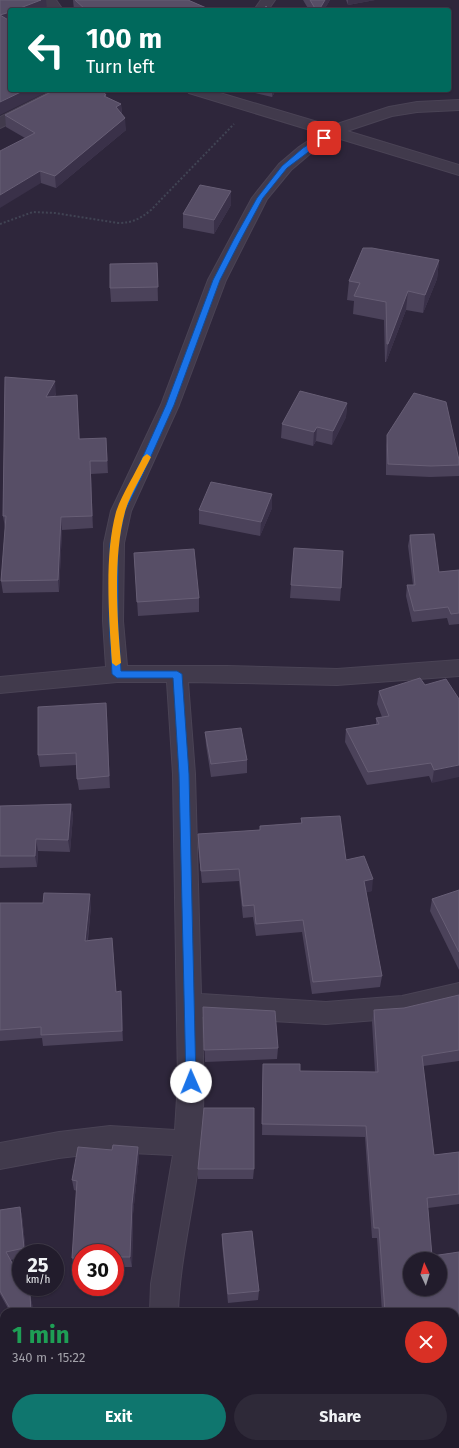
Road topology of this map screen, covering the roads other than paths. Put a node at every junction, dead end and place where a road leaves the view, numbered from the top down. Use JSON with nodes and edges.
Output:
{"nodes":[{"id":1,"x":62,"y":92,"type":"edge"},
{"id":2,"x":204,"y":92,"type":"edge"},
{"id":3,"x":459,"y":105,"type":"edge"},
{"id":4,"x":0,"y":123,"type":"edge"},
{"id":5,"x":333,"y":131,"type":"junction"},
{"id":6,"x":459,"y":170,"type":"edge"},
{"id":7,"x":459,"y":668,"type":"edge"},
{"id":8,"x":117,"y":674,"type":"junction"},
{"id":9,"x":177,"y":674,"type":"junction"},
{"id":10,"x":0,"y":685,"type":"edge"},
{"id":11,"x":459,"y":994,"type":"edge"},
{"id":12,"x":189,"y":1005,"type":"junction"},
{"id":13,"x":188,"y":1143,"type":"junction"},
{"id":14,"x":0,"y":1156,"type":"edge"},
{"id":15,"x":164,"y":1308,"type":"edge"}],
"edges":[{"from":1,"to":4,"type":"street"},
{"from":2,"to":5,"type":"street"},
{"from":3,"to":5,"type":"street"},
{"from":5,"to":6,"type":"street"},
{"from":5,"to":8,"type":"street"},
{"from":7,"to":9,"type":"street"},
{"from":8,"to":9,"type":"street"},
{"from":8,"to":10,"type":"street"},
{"from":9,"to":12,"type":"street"},
{"from":11,"to":12,"type":"street"},
{"from":12,"to":13,"type":"street"},
{"from":13,"to":14,"type":"street"},
{"from":13,"to":15,"type":"street"}]}
